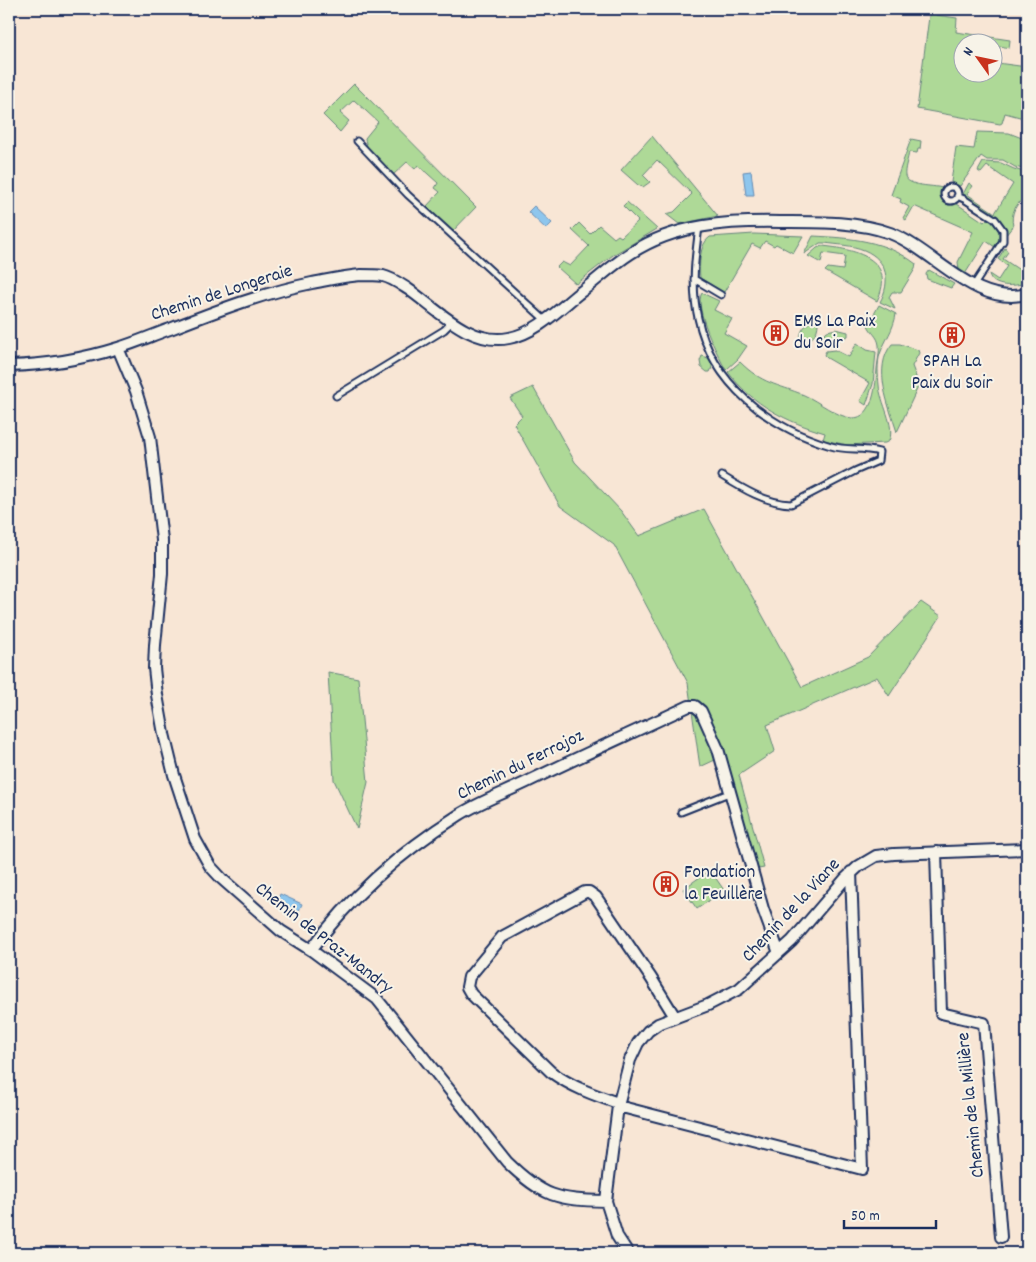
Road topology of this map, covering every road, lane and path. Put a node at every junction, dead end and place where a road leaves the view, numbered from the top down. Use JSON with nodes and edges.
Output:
{"nodes":[{"id":1,"x":357,"y":141,"type":"dead end"},
{"id":2,"x":957,"y":196,"type":"dead end"},
{"id":3,"x":699,"y":227,"type":"junction"},
{"id":4,"x":694,"y":280,"type":"junction"},
{"id":5,"x":974,"y":285,"type":"junction"},
{"id":6,"x":1027,"y":294,"type":"edge"},
{"id":7,"x":721,"y":295,"type":"dead end"},
{"id":8,"x":545,"y":320,"type":"junction"},
{"id":9,"x":452,"y":321,"type":"junction"},
{"id":10,"x":118,"y":348,"type":"junction"},
{"id":11,"x":9,"y":366,"type":"edge"},
{"id":12,"x":336,"y":396,"type":"dead end"},
{"id":13,"x":722,"y":476,"type":"dead end"},
{"id":14,"x":729,"y":793,"type":"junction"},
{"id":15,"x":681,"y":812,"type":"dead end"},
{"id":16,"x":1027,"y":849,"type":"edge"},
{"id":17,"x":936,"y":852,"type":"junction"},
{"id":18,"x":851,"y":872,"type":"junction"},
{"id":19,"x":311,"y":950,"type":"junction"},
{"id":20,"x":779,"y":953,"type":"junction"},
{"id":21,"x":675,"y":1017,"type":"junction"},
{"id":22,"x":618,"y":1104,"type":"junction"},
{"id":23,"x":606,"y":1201,"type":"junction"},
{"id":24,"x":1001,"y":1238,"type":"dead end"},
{"id":25,"x":628,"y":1253,"type":"edge"}],
"edges":[{"from":1,"to":8,"type":"lane"},
{"from":2,"to":5,"type":"lane"},
{"from":3,"to":4,"type":"lane"},
{"from":3,"to":5,"type":"street","name":"Chemin de Longeraie"},
{"from":3,"to":8,"type":"street","name":"Chemin de Longeraie"},
{"from":4,"to":7,"type":"lane"},
{"from":4,"to":13,"type":"lane"},
{"from":5,"to":6,"type":"street","name":"Chemin de Longeraie"},
{"from":8,"to":9,"type":"street","name":"Chemin de Longeraie"},
{"from":9,"to":10,"type":"street","name":"Chemin de Longeraie"},
{"from":9,"to":12,"type":"lane"},
{"from":10,"to":11,"type":"street","name":"Chemin de Longeraie"},
{"from":10,"to":19,"type":"street","name":"Chemin de Praz-Mandry"},
{"from":14,"to":15,"type":"lane"},
{"from":14,"to":19,"type":"street","name":"Chemin du Ferrajoz"},
{"from":14,"to":20,"type":"street"},
{"from":16,"to":17,"type":"street","name":"Chemin de la Viane"},
{"from":17,"to":18,"type":"street","name":"Chemin de la Viane"},
{"from":17,"to":24,"type":"street","name":"Chemin de la Millière"},
{"from":18,"to":20,"type":"street","name":"Chemin de la Viane"},
{"from":18,"to":22,"type":"street"},
{"from":19,"to":23,"type":"street","name":"Chemin de Praz-Mandry"},
{"from":20,"to":21,"type":"street","name":"Chemin de la Viane"},
{"from":21,"to":22,"type":"street","name":"Chemin de la Viane"},
{"from":21,"to":22,"type":"street"},
{"from":22,"to":23,"type":"street","name":"Chemin de la Viane"},
{"from":23,"to":25,"type":"street","name":"Chemin de la Viane"}]}
